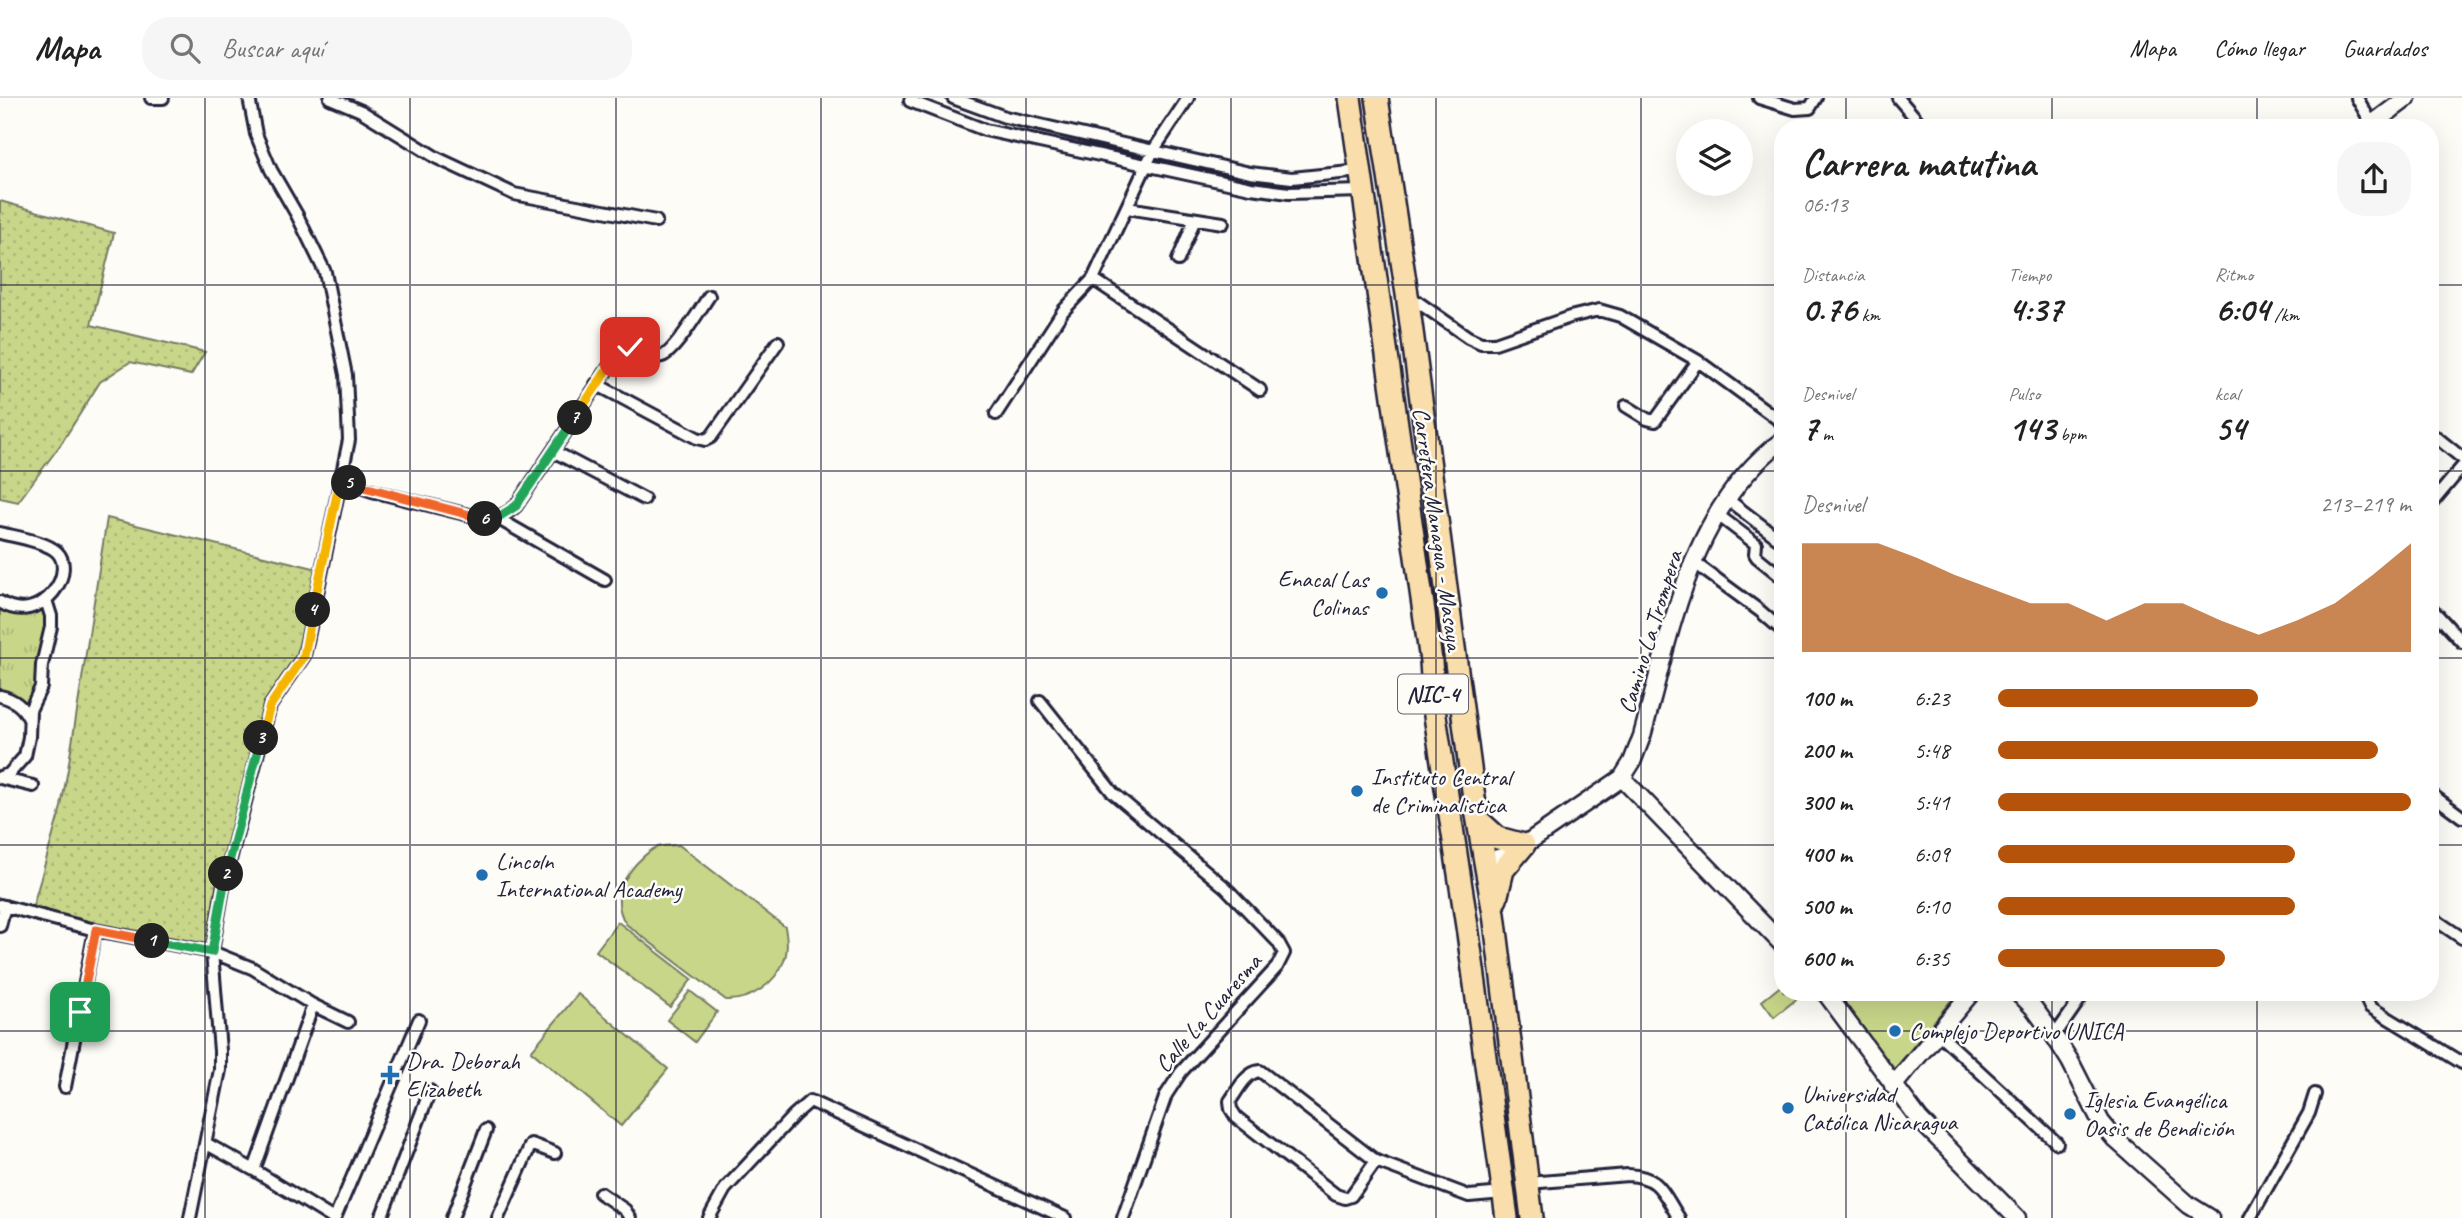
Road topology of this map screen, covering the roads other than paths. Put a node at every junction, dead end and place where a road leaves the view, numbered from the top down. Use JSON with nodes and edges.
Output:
{"nodes":[{"id":1,"x":151,"y":98,"type":"edge"},
{"id":2,"x":163,"y":98,"type":"edge"},
{"id":3,"x":248,"y":98,"type":"edge"},
{"id":4,"x":330,"y":98,"type":"edge"},
{"id":5,"x":911,"y":98,"type":"edge"},
{"id":6,"x":953,"y":98,"type":"edge"},
{"id":7,"x":1188,"y":98,"type":"edge"},
{"id":8,"x":1350,"y":98,"type":"edge"},
{"id":9,"x":1377,"y":98,"type":"edge"},
{"id":10,"x":1759,"y":98,"type":"edge"},
{"id":11,"x":1816,"y":98,"type":"edge"},
{"id":12,"x":1898,"y":98,"type":"edge"},
{"id":13,"x":2357,"y":98,"type":"edge"},
{"id":14,"x":2407,"y":98,"type":"edge"},
{"id":15,"x":1916,"y":119,"type":"edge"},
{"id":16,"x":2367,"y":119,"type":"edge"},
{"id":17,"x":2379,"y":119,"type":"edge"},
{"id":18,"x":1153,"y":151,"type":"junction"},
{"id":19,"x":1145,"y":166,"type":"junction"},
{"id":20,"x":1361,"y":181,"type":"junction"},
{"id":21,"x":1127,"y":208,"type":"junction"},
{"id":22,"x":1195,"y":219,"type":"junction"},
{"id":23,"x":656,"y":221,"type":"dead end"},
{"id":24,"x":1223,"y":223,"type":"dead end"},
{"id":25,"x":1178,"y":260,"type":"dead end"},
{"id":26,"x":1093,"y":279,"type":"junction"},
{"id":27,"x":1407,"y":294,"type":"junction"},
{"id":28,"x":709,"y":296,"type":"dead end"},
{"id":29,"x":778,"y":342,"type":"dead end"},
{"id":30,"x":1698,"y":361,"type":"junction"},
{"id":31,"x":596,"y":384,"type":"junction"},
{"id":32,"x":1260,"y":390,"type":"dead end"},
{"id":33,"x":1626,"y":405,"type":"dead end"},
{"id":34,"x":996,"y":414,"type":"dead end"},
{"id":35,"x":1774,"y":417,"type":"edge"},
{"id":36,"x":2439,"y":439,"type":"edge"},
{"id":37,"x":1774,"y":447,"type":"edge"},
{"id":38,"x":553,"y":451,"type":"junction"},
{"id":39,"x":2462,"y":458,"type":"edge"},
{"id":40,"x":2462,"y":467,"type":"edge"},
{"id":41,"x":340,"y":480,"type":"junction"},
{"id":42,"x":2439,"y":494,"type":"edge"},
{"id":43,"x":644,"y":499,"type":"dead end"},
{"id":44,"x":1727,"y":499,"type":"junction"},
{"id":45,"x":1718,"y":515,"type":"junction"},
{"id":46,"x":497,"y":518,"type":"junction"},
{"id":47,"x":0,"y":533,"type":"edge"},
{"id":48,"x":1774,"y":535,"type":"edge"},
{"id":49,"x":1692,"y":561,"type":"junction"},
{"id":50,"x":1774,"y":571,"type":"edge"},
{"id":51,"x":604,"y":580,"type":"dead end"},
{"id":52,"x":46,"y":600,"type":"junction"},
{"id":53,"x":0,"y":602,"type":"edge"},
{"id":54,"x":2439,"y":617,"type":"edge"},
{"id":55,"x":1774,"y":623,"type":"edge"},
{"id":56,"x":2462,"y":642,"type":"edge"},
{"id":57,"x":0,"y":696,"type":"edge"},
{"id":58,"x":1040,"y":701,"type":"dead end"},
{"id":59,"x":1434,"y":709,"type":"junction"},
{"id":60,"x":29,"y":719,"type":"junction"},
{"id":61,"x":0,"y":778,"type":"edge"},
{"id":62,"x":1622,"y":778,"type":"junction"},
{"id":63,"x":33,"y":786,"type":"dead end"},
{"id":64,"x":2439,"y":800,"type":"edge"},
{"id":65,"x":2462,"y":817,"type":"edge"},
{"id":66,"x":1478,"y":820,"type":"junction"},
{"id":67,"x":1524,"y":845,"type":"junction"},
{"id":68,"x":1486,"y":862,"type":"junction"},
{"id":69,"x":2,"y":906,"type":"edge"},
{"id":70,"x":1494,"y":914,"type":"junction"},
{"id":71,"x":2439,"y":922,"type":"edge"},
{"id":72,"x":0,"y":926,"type":"edge"},
{"id":73,"x":96,"y":930,"type":"junction"},
{"id":74,"x":1468,"y":933,"type":"junction"},
{"id":75,"x":1774,"y":936,"type":"edge"},
{"id":76,"x":2462,"y":938,"type":"edge"},
{"id":77,"x":212,"y":952,"type":"junction"},
{"id":78,"x":1832,"y":1001,"type":"edge"},
{"id":79,"x":1964,"y":1001,"type":"edge"},
{"id":80,"x":2027,"y":1001,"type":"edge"},
{"id":81,"x":2079,"y":1001,"type":"edge"},
{"id":82,"x":2365,"y":1001,"type":"edge"},
{"id":83,"x":313,"y":1005,"type":"junction"},
{"id":84,"x":419,"y":1020,"type":"dead end"},
{"id":85,"x":348,"y":1022,"type":"dead end"},
{"id":86,"x":1937,"y":1032,"type":"junction"},
{"id":87,"x":2053,"y":1034,"type":"junction"},
{"id":88,"x":2462,"y":1063,"type":"edge"},
{"id":89,"x":1893,"y":1086,"type":"junction"},
{"id":90,"x":65,"y":1087,"type":"dead end"},
{"id":91,"x":429,"y":1091,"type":"dead end"},
{"id":92,"x":2315,"y":1094,"type":"dead end"},
{"id":93,"x":486,"y":1130,"type":"dead end"},
{"id":94,"x":207,"y":1143,"type":"junction"},
{"id":95,"x":2057,"y":1143,"type":"dead end"},
{"id":96,"x":555,"y":1153,"type":"dead end"},
{"id":97,"x":1376,"y":1161,"type":"junction"},
{"id":98,"x":254,"y":1170,"type":"junction"},
{"id":99,"x":1528,"y":1183,"type":"junction"},
{"id":100,"x":600,"y":1193,"type":"dead end"},
{"id":101,"x":1504,"y":1193,"type":"junction"},
{"id":102,"x":2010,"y":1215,"type":"edge"},
{"id":103,"x":190,"y":1218,"type":"edge"},
{"id":104,"x":334,"y":1218,"type":"edge"},
{"id":105,"x":381,"y":1218,"type":"edge"},
{"id":106,"x":452,"y":1218,"type":"edge"},
{"id":107,"x":498,"y":1218,"type":"edge"},
{"id":108,"x":630,"y":1218,"type":"edge"},
{"id":109,"x":709,"y":1218,"type":"edge"},
{"id":110,"x":1065,"y":1218,"type":"edge"},
{"id":111,"x":1123,"y":1218,"type":"edge"},
{"id":112,"x":1507,"y":1218,"type":"edge"},
{"id":113,"x":1532,"y":1218,"type":"edge"},
{"id":114,"x":1679,"y":1218,"type":"edge"},
{"id":115,"x":2210,"y":1218,"type":"edge"},
{"id":116,"x":2250,"y":1218,"type":"edge"}],
"edges":[{"from":1,"to":2,"type":"street"},
{"from":3,"to":41,"type":"street"},
{"from":4,"to":23,"type":"street"},
{"from":5,"to":19,"type":"street"},
{"from":6,"to":18,"type":"street"},
{"from":7,"to":18,"type":"street"},
{"from":8,"to":20,"type":"highway","name":"Carretera Managua - Masaya","number":"NIC-4"},
{"from":9,"to":27,"type":"highway","name":"Carretera Managua - Masaya","number":"NIC-4"},
{"from":10,"to":11,"type":"street"},
{"from":12,"to":15,"type":"street"},
{"from":13,"to":16,"type":"street"},
{"from":14,"to":17,"type":"street"},
{"from":18,"to":19,"type":"street"},
{"from":18,"to":20,"type":"street"},
{"from":19,"to":20,"type":"street"},
{"from":19,"to":21,"type":"street"},
{"from":20,"to":59,"type":"highway","name":"Carretera Managua - Masaya","number":"NIC-4"},
{"from":21,"to":22,"type":"street"},
{"from":21,"to":26,"type":"street"},
{"from":22,"to":24,"type":"street"},
{"from":22,"to":25,"type":"street"},
{"from":26,"to":32,"type":"street"},
{"from":26,"to":34,"type":"street"},
{"from":27,"to":30,"type":"street"},
{"from":27,"to":66,"type":"highway","name":"Carretera Managua - Masaya","number":"NIC-4"},
{"from":28,"to":31,"type":"street"},
{"from":29,"to":31,"type":"street"},
{"from":30,"to":33,"type":"street"},
{"from":30,"to":35,"type":"street"},
{"from":31,"to":38,"type":"street"},
{"from":36,"to":39,"type":"street"},
{"from":37,"to":44,"type":"street","name":"Camino La Trompera"},
{"from":38,"to":43,"type":"street"},
{"from":38,"to":46,"type":"street"},
{"from":40,"to":42,"type":"street"},
{"from":41,"to":46,"type":"street"},
{"from":41,"to":77,"type":"street"},
{"from":44,"to":45,"type":"street","name":"Camino La Trompera"},
{"from":44,"to":48,"type":"street"},
{"from":45,"to":49,"type":"street","name":"Camino La Trompera"},
{"from":45,"to":50,"type":"street"},
{"from":46,"to":51,"type":"street"},
{"from":47,"to":52,"type":"street"},
{"from":49,"to":55,"type":"street"},
{"from":49,"to":62,"type":"street","name":"Camino La Trompera"},
{"from":52,"to":53,"type":"street"},
{"from":52,"to":60,"type":"street"},
{"from":54,"to":56,"type":"street"},
{"from":57,"to":60,"type":"street"},
{"from":58,"to":111,"type":"street","name":"Calle La Cuaresma"},
{"from":59,"to":68,"type":"highway"},
{"from":59,"to":74,"type":"highway","name":"Carretera Managua - Masaya","number":"NIC-4"},
{"from":60,"to":61,"type":"street"},
{"from":61,"to":63,"type":"street"},
{"from":62,"to":67,"type":"street"},
{"from":62,"to":75,"type":"street"},
{"from":64,"to":65,"type":"street"},
{"from":66,"to":67,"type":"highway"},
{"from":66,"to":68,"type":"highway","name":"Carretera Managua - Masaya","number":"NIC-4"},
{"from":67,"to":68,"type":"street"},
{"from":67,"to":70,"type":"highway"},
{"from":68,"to":70,"type":"highway","name":"Carretera Managua - Masaya","number":"NIC-4"},
{"from":68,"to":74,"type":"highway"},
{"from":69,"to":72,"type":"street"},
{"from":69,"to":73,"type":"street"},
{"from":70,"to":99,"type":"highway","name":"Carretera Managua - Masaya","number":"NIC-4"},
{"from":71,"to":76,"type":"street"},
{"from":73,"to":77,"type":"street"},
{"from":73,"to":90,"type":"street"},
{"from":74,"to":101,"type":"highway","name":"Carretera Managua - Masaya","number":"NIC-4"},
{"from":77,"to":83,"type":"street"},
{"from":77,"to":94,"type":"street"},
{"from":78,"to":89,"type":"street"},
{"from":79,"to":86,"type":"street"},
{"from":80,"to":87,"type":"street"},
{"from":81,"to":87,"type":"street"},
{"from":82,"to":88,"type":"street"},
{"from":83,"to":85,"type":"street"},
{"from":83,"to":98,"type":"street"},
{"from":84,"to":104,"type":"street"},
{"from":86,"to":89,"type":"street"},
{"from":86,"to":95,"type":"street"},
{"from":87,"to":115,"type":"street"},
{"from":89,"to":102,"type":"street"},
{"from":91,"to":105,"type":"street"},
{"from":92,"to":116,"type":"street"},
{"from":93,"to":106,"type":"street"},
{"from":94,"to":98,"type":"street"},
{"from":94,"to":103,"type":"street"},
{"from":96,"to":107,"type":"street"},
{"from":97,"to":97,"type":"street"},
{"from":97,"to":101,"type":"street"},
{"from":98,"to":104,"type":"street"},
{"from":99,"to":113,"type":"highway","name":"Carretera Managua - Masaya","number":"NIC-4"},
{"from":99,"to":114,"type":"street"},
{"from":100,"to":108,"type":"street"},
{"from":101,"to":112,"type":"highway","name":"Carretera Managua - Masaya","number":"NIC-4"},
{"from":109,"to":110,"type":"street"}]}
